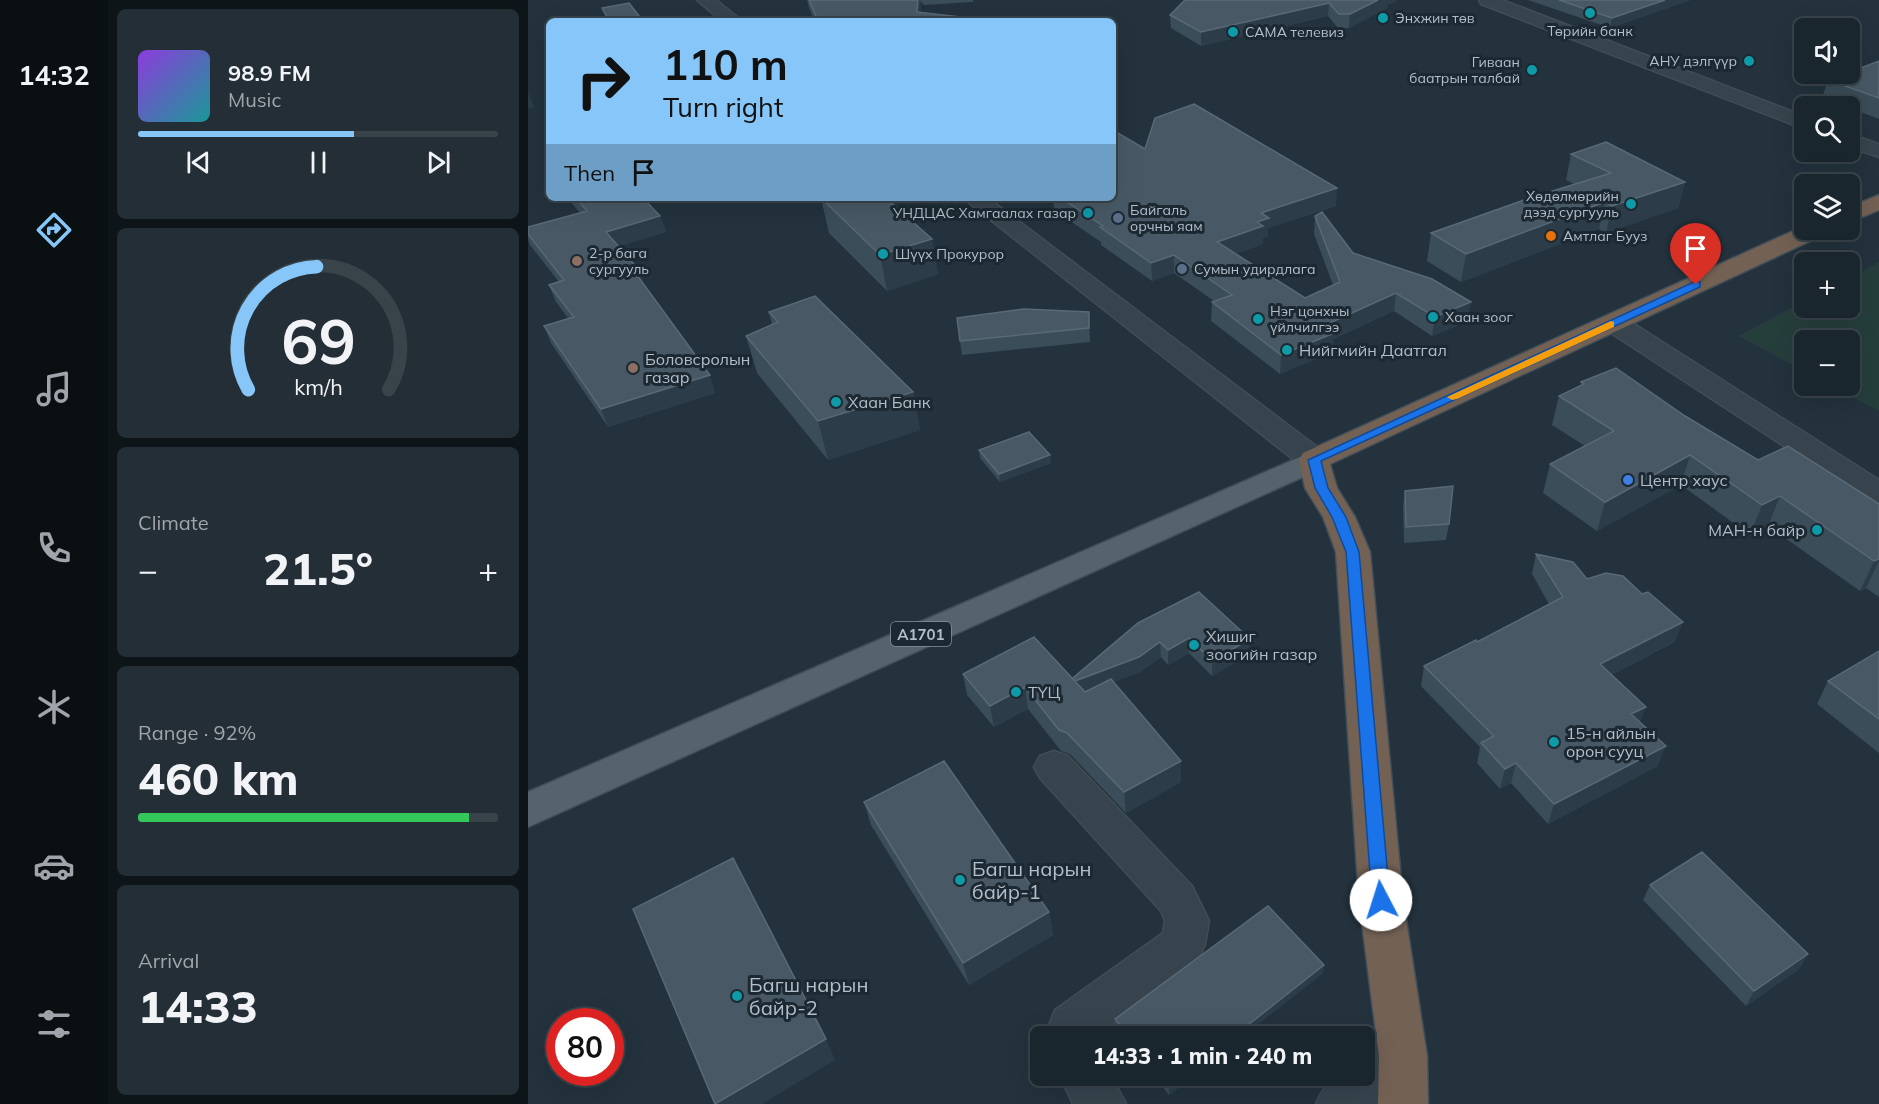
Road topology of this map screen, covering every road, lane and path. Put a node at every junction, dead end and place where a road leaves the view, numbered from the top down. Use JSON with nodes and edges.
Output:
{"nodes":[{"id":1,"x":705,"y":0,"type":"edge"},
{"id":2,"x":1487,"y":0,"type":"edge"},
{"id":3,"x":729,"y":18,"type":"edge"},
{"id":4,"x":1794,"y":119,"type":"edge"},
{"id":5,"x":1860,"y":144,"type":"edge"},
{"id":6,"x":1879,"y":151,"type":"edge"},
{"id":7,"x":978,"y":201,"type":"edge"},
{"id":8,"x":1879,"y":202,"type":"edge"},
{"id":9,"x":1860,"y":211,"type":"edge"},
{"id":10,"x":1794,"y":240,"type":"edge"},
{"id":11,"x":1614,"y":323,"type":"junction"},
{"id":12,"x":1314,"y":460,"type":"junction"},
{"id":13,"x":1879,"y":494,"type":"edge"},
{"id":14,"x":1054,"y":767,"type":"dead end"},
{"id":15,"x":528,"y":810,"type":"edge"},
{"id":16,"x":1072,"y":1026,"type":"edge"},
{"id":17,"x":1404,"y":1056,"type":"junction"},
{"id":18,"x":1090,"y":1086,"type":"edge"},
{"id":19,"x":1101,"y":1104,"type":"edge"},
{"id":20,"x":1341,"y":1104,"type":"edge"},
{"id":21,"x":1403,"y":1104,"type":"edge"}],
"edges":[{"from":1,"to":3,"type":"street"},
{"from":2,"to":4,"type":"street"},
{"from":5,"to":6,"type":"street"},
{"from":7,"to":12,"type":"street"},
{"from":8,"to":9,"type":"highway"},
{"from":10,"to":11,"type":"highway"},
{"from":11,"to":12,"type":"highway"},
{"from":11,"to":13,"type":"street"},
{"from":12,"to":15,"type":"main road","number":"A1701"},
{"from":12,"to":17,"type":"highway"},
{"from":14,"to":16,"type":"street"},
{"from":17,"to":20,"type":"street"},
{"from":17,"to":21,"type":"highway"},
{"from":18,"to":19,"type":"street"}]}
